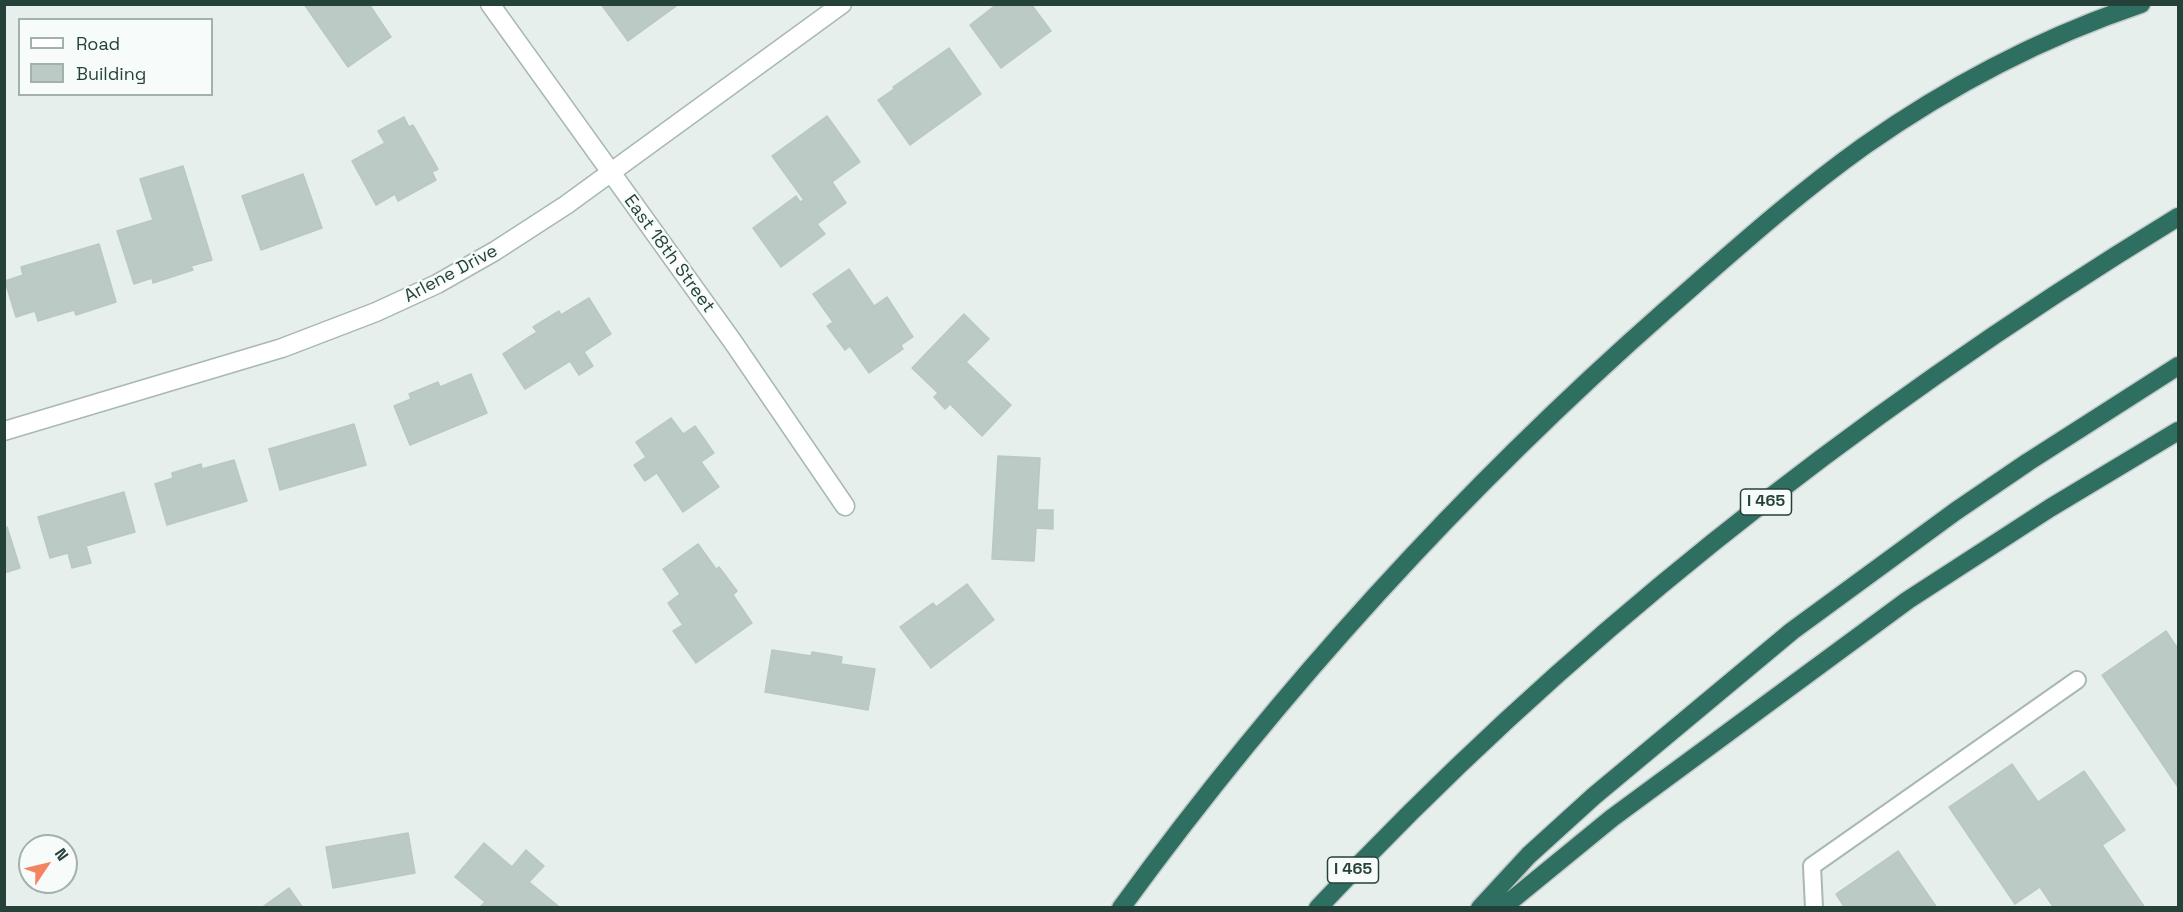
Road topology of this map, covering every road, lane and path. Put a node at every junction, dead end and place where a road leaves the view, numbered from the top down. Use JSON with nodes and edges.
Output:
{"nodes":[{"id":1,"x":490,"y":4,"type":"edge"},
{"id":2,"x":842,"y":4,"type":"edge"},
{"id":3,"x":2141,"y":4,"type":"edge"},
{"id":4,"x":610,"y":172,"type":"junction"},
{"id":5,"x":2178,"y":217,"type":"edge"},
{"id":6,"x":2178,"y":366,"type":"edge"},
{"id":7,"x":4,"y":431,"type":"edge"},
{"id":8,"x":2178,"y":431,"type":"edge"},
{"id":9,"x":845,"y":506,"type":"dead end"},
{"id":10,"x":2077,"y":680,"type":"dead end"},
{"id":11,"x":1121,"y":908,"type":"edge"},
{"id":12,"x":1318,"y":908,"type":"edge"},
{"id":13,"x":1480,"y":908,"type":"edge"},
{"id":14,"x":1502,"y":908,"type":"edge"},
{"id":15,"x":1814,"y":908,"type":"edge"}],
"edges":[{"from":1,"to":4,"type":"street","name":"East 18th Street"},
{"from":2,"to":4,"type":"street","name":"Arlene Drive"},
{"from":3,"to":11,"type":"highway"},
{"from":4,"to":7,"type":"street","name":"Arlene Drive"},
{"from":4,"to":9,"type":"street","name":"East 18th Street"},
{"from":5,"to":12,"type":"highway","number":"I 465"},
{"from":6,"to":13,"type":"highway"},
{"from":8,"to":14,"type":"highway"},
{"from":10,"to":15,"type":"lane"}]}
